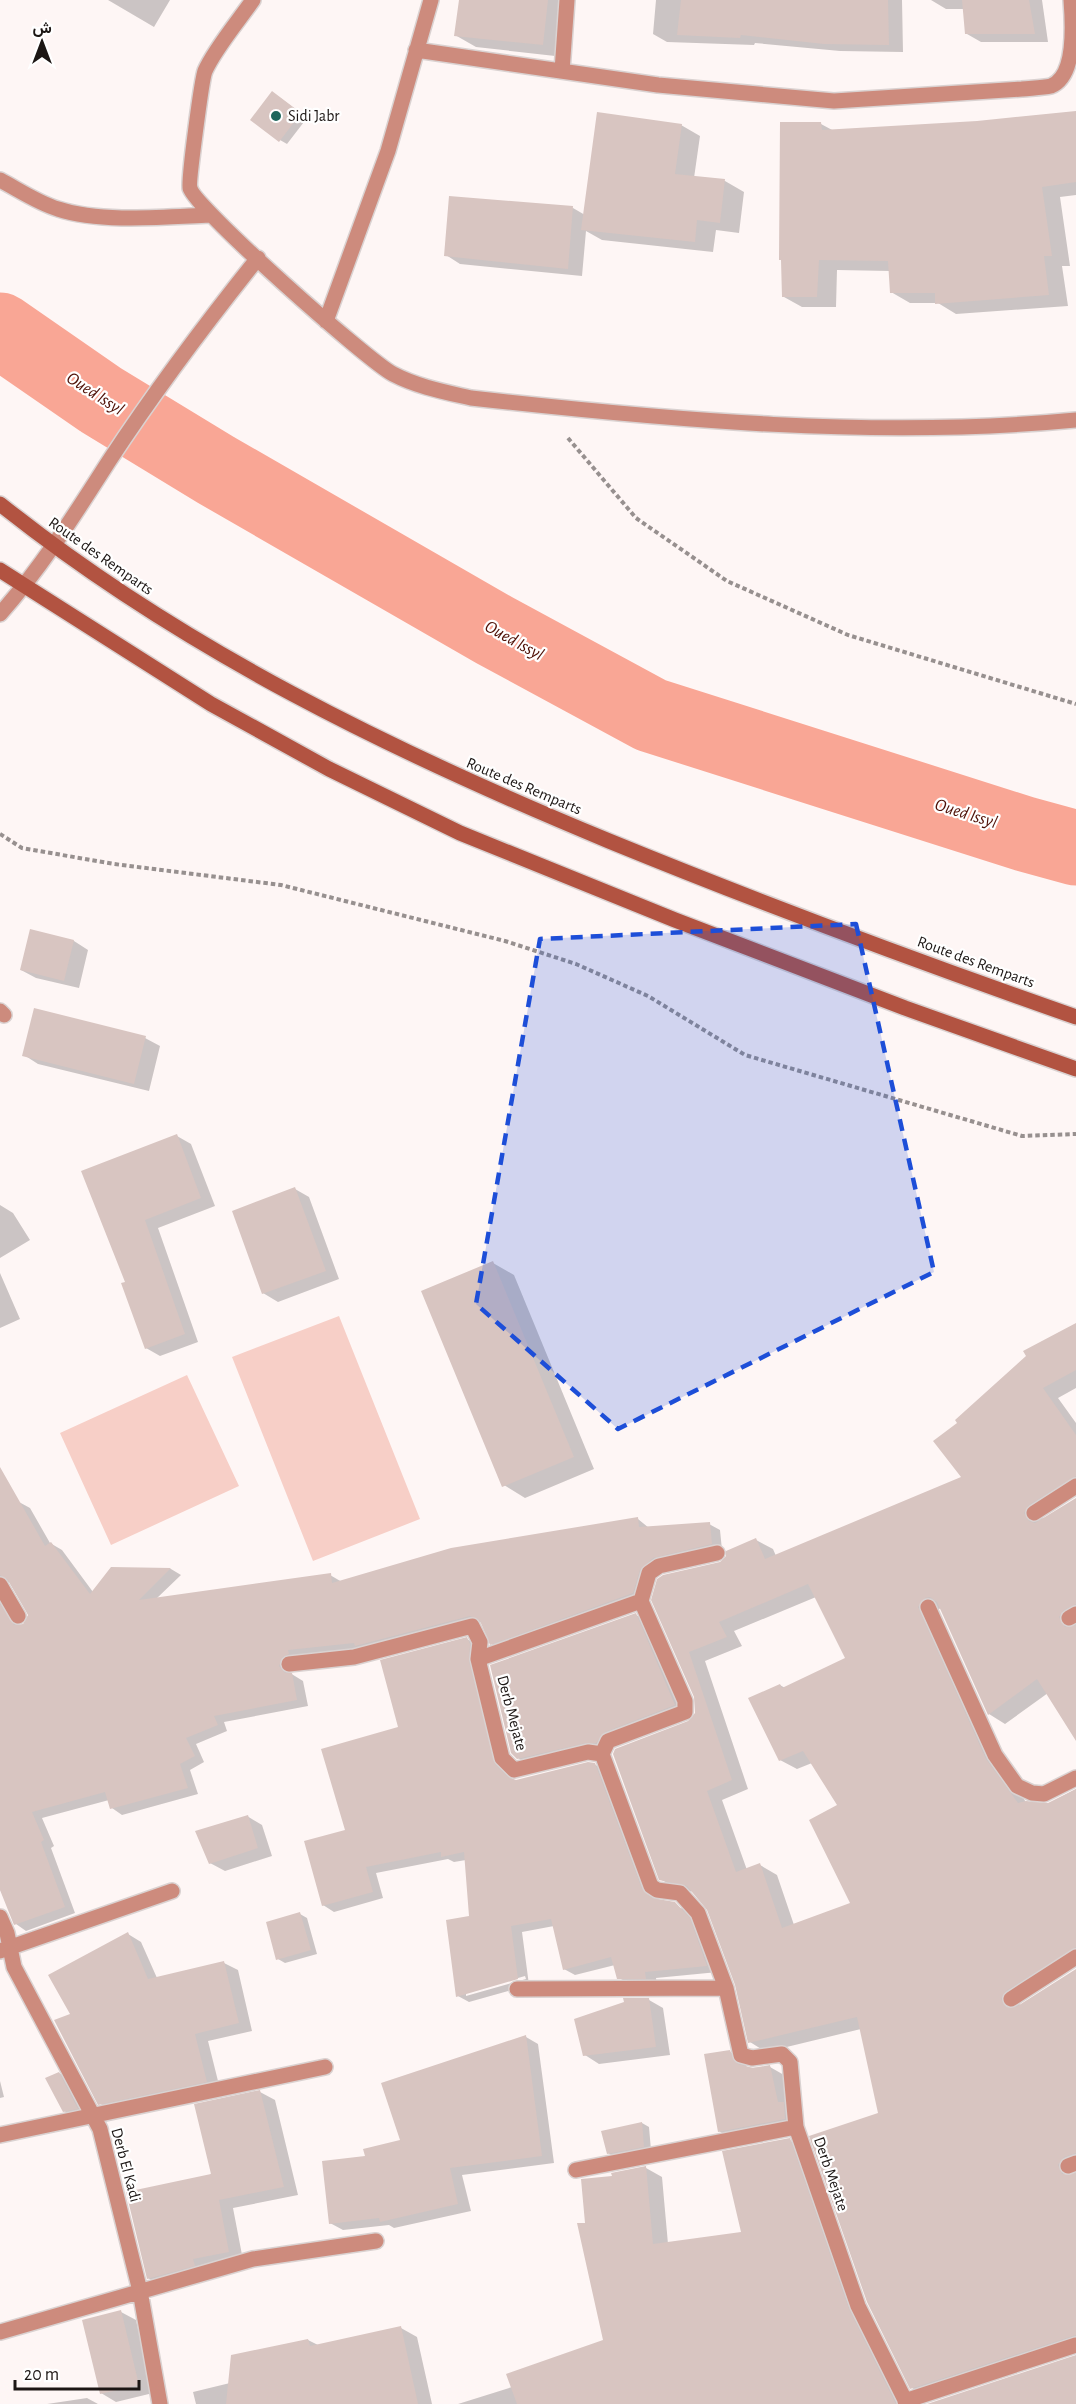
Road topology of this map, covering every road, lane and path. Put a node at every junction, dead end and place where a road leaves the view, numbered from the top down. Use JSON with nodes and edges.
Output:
{"nodes":[{"id":1,"x":253,"y":0,"type":"edge"},
{"id":2,"x":431,"y":0,"type":"edge"},
{"id":3,"x":567,"y":0,"type":"edge"},
{"id":4,"x":1071,"y":0,"type":"edge"},
{"id":5,"x":416,"y":50,"type":"junction"},
{"id":6,"x":562,"y":71,"type":"junction"},
{"id":7,"x":0,"y":180,"type":"edge"},
{"id":8,"x":209,"y":215,"type":"junction"},
{"id":9,"x":258,"y":258,"type":"junction"},
{"id":10,"x":326,"y":321,"type":"junction"},
{"id":11,"x":540,"y":406,"type":"junction"},
{"id":12,"x":1076,"y":420,"type":"edge"},
{"id":13,"x":0,"y":504,"type":"edge"},
{"id":14,"x":53,"y":547,"type":"junction"},
{"id":15,"x":0,"y":570,"type":"edge"},
{"id":16,"x":24,"y":586,"type":"junction"},
{"id":17,"x":0,"y":614,"type":"edge"},
{"id":18,"x":1076,"y":704,"type":"edge"},
{"id":19,"x":0,"y":834,"type":"edge"},
{"id":20,"x":1076,"y":1017,"type":"edge"},
{"id":21,"x":1076,"y":1069,"type":"edge"},
{"id":22,"x":1076,"y":1134,"type":"edge"},
{"id":23,"x":1076,"y":1486,"type":"edge"},
{"id":24,"x":1034,"y":1513,"type":"dead end"},
{"id":25,"x":717,"y":1553,"type":"dead end"},
{"id":26,"x":0,"y":1585,"type":"edge"},
{"id":27,"x":641,"y":1601,"type":"junction"},
{"id":28,"x":928,"y":1607,"type":"dead end"},
{"id":29,"x":18,"y":1616,"type":"dead end"},
{"id":30,"x":478,"y":1659,"type":"junction"},
{"id":31,"x":289,"y":1664,"type":"dead end"},
{"id":32,"x":602,"y":1754,"type":"junction"},
{"id":33,"x":1076,"y":1778,"type":"edge"},
{"id":34,"x":172,"y":1891,"type":"dead end"},
{"id":35,"x":0,"y":1917,"type":"edge"},
{"id":36,"x":5,"y":1950,"type":"edge"},
{"id":37,"x":1076,"y":1957,"type":"edge"},
{"id":38,"x":726,"y":1988,"type":"junction"},
{"id":39,"x":517,"y":1989,"type":"dead end"},
{"id":40,"x":1011,"y":1999,"type":"dead end"},
{"id":41,"x":325,"y":2067,"type":"dead end"},
{"id":42,"x":93,"y":2115,"type":"junction"},
{"id":43,"x":796,"y":2127,"type":"junction"},
{"id":44,"x":0,"y":2134,"type":"edge"},
{"id":45,"x":576,"y":2170,"type":"dead end"},
{"id":46,"x":376,"y":2241,"type":"dead end"},
{"id":47,"x":140,"y":2291,"type":"junction"},
{"id":48,"x":0,"y":2332,"type":"edge"},
{"id":49,"x":1076,"y":2345,"type":"edge"},
{"id":50,"x":906,"y":2403,"type":"edge"},
{"id":51,"x":160,"y":2404,"type":"edge"}],
"edges":[{"from":1,"to":8,"type":"street"},
{"from":2,"to":5,"type":"street"},
{"from":3,"to":6,"type":"street"},
{"from":4,"to":6,"type":"street"},
{"from":5,"to":6,"type":"street"},
{"from":5,"to":10,"type":"street"},
{"from":7,"to":8,"type":"street"},
{"from":8,"to":9,"type":"street"},
{"from":9,"to":10,"type":"street"},
{"from":9,"to":14,"type":"street"},
{"from":10,"to":11,"type":"street"},
{"from":11,"to":12,"type":"street"},
{"from":11,"to":18,"type":"path"},
{"from":13,"to":14,"type":"main road","name":"Route des Remparts"},
{"from":14,"to":16,"type":"street"},
{"from":14,"to":20,"type":"main road","name":"Route des Remparts"},
{"from":15,"to":16,"type":"main road"},
{"from":16,"to":17,"type":"street"},
{"from":16,"to":21,"type":"main road"},
{"from":19,"to":22,"type":"path"},
{"from":23,"to":24,"type":"street"},
{"from":25,"to":27,"type":"street"},
{"from":26,"to":29,"type":"street"},
{"from":27,"to":30,"type":"street"},
{"from":27,"to":32,"type":"street"},
{"from":28,"to":33,"type":"street"},
{"from":30,"to":31,"type":"street","name":"Derb Mejate"},
{"from":30,"to":32,"type":"street","name":"Derb Mejate"},
{"from":32,"to":38,"type":"street","name":"Derb Mejate"},
{"from":34,"to":36,"type":"street"},
{"from":35,"to":36,"type":"street","name":"Derb El Kadi"},
{"from":36,"to":42,"type":"street","name":"Derb El Kadi"},
{"from":37,"to":40,"type":"street"},
{"from":38,"to":39,"type":"street"},
{"from":38,"to":43,"type":"street","name":"Derb Mejate"},
{"from":41,"to":42,"type":"street"},
{"from":42,"to":44,"type":"street"},
{"from":42,"to":47,"type":"street","name":"Derb El Kadi"},
{"from":43,"to":45,"type":"street"},
{"from":43,"to":50,"type":"street","name":"Derb Mejate"},
{"from":46,"to":47,"type":"street"},
{"from":47,"to":48,"type":"street"},
{"from":47,"to":51,"type":"street","name":"Derb El Kadi"},
{"from":49,"to":50,"type":"street"}]}
